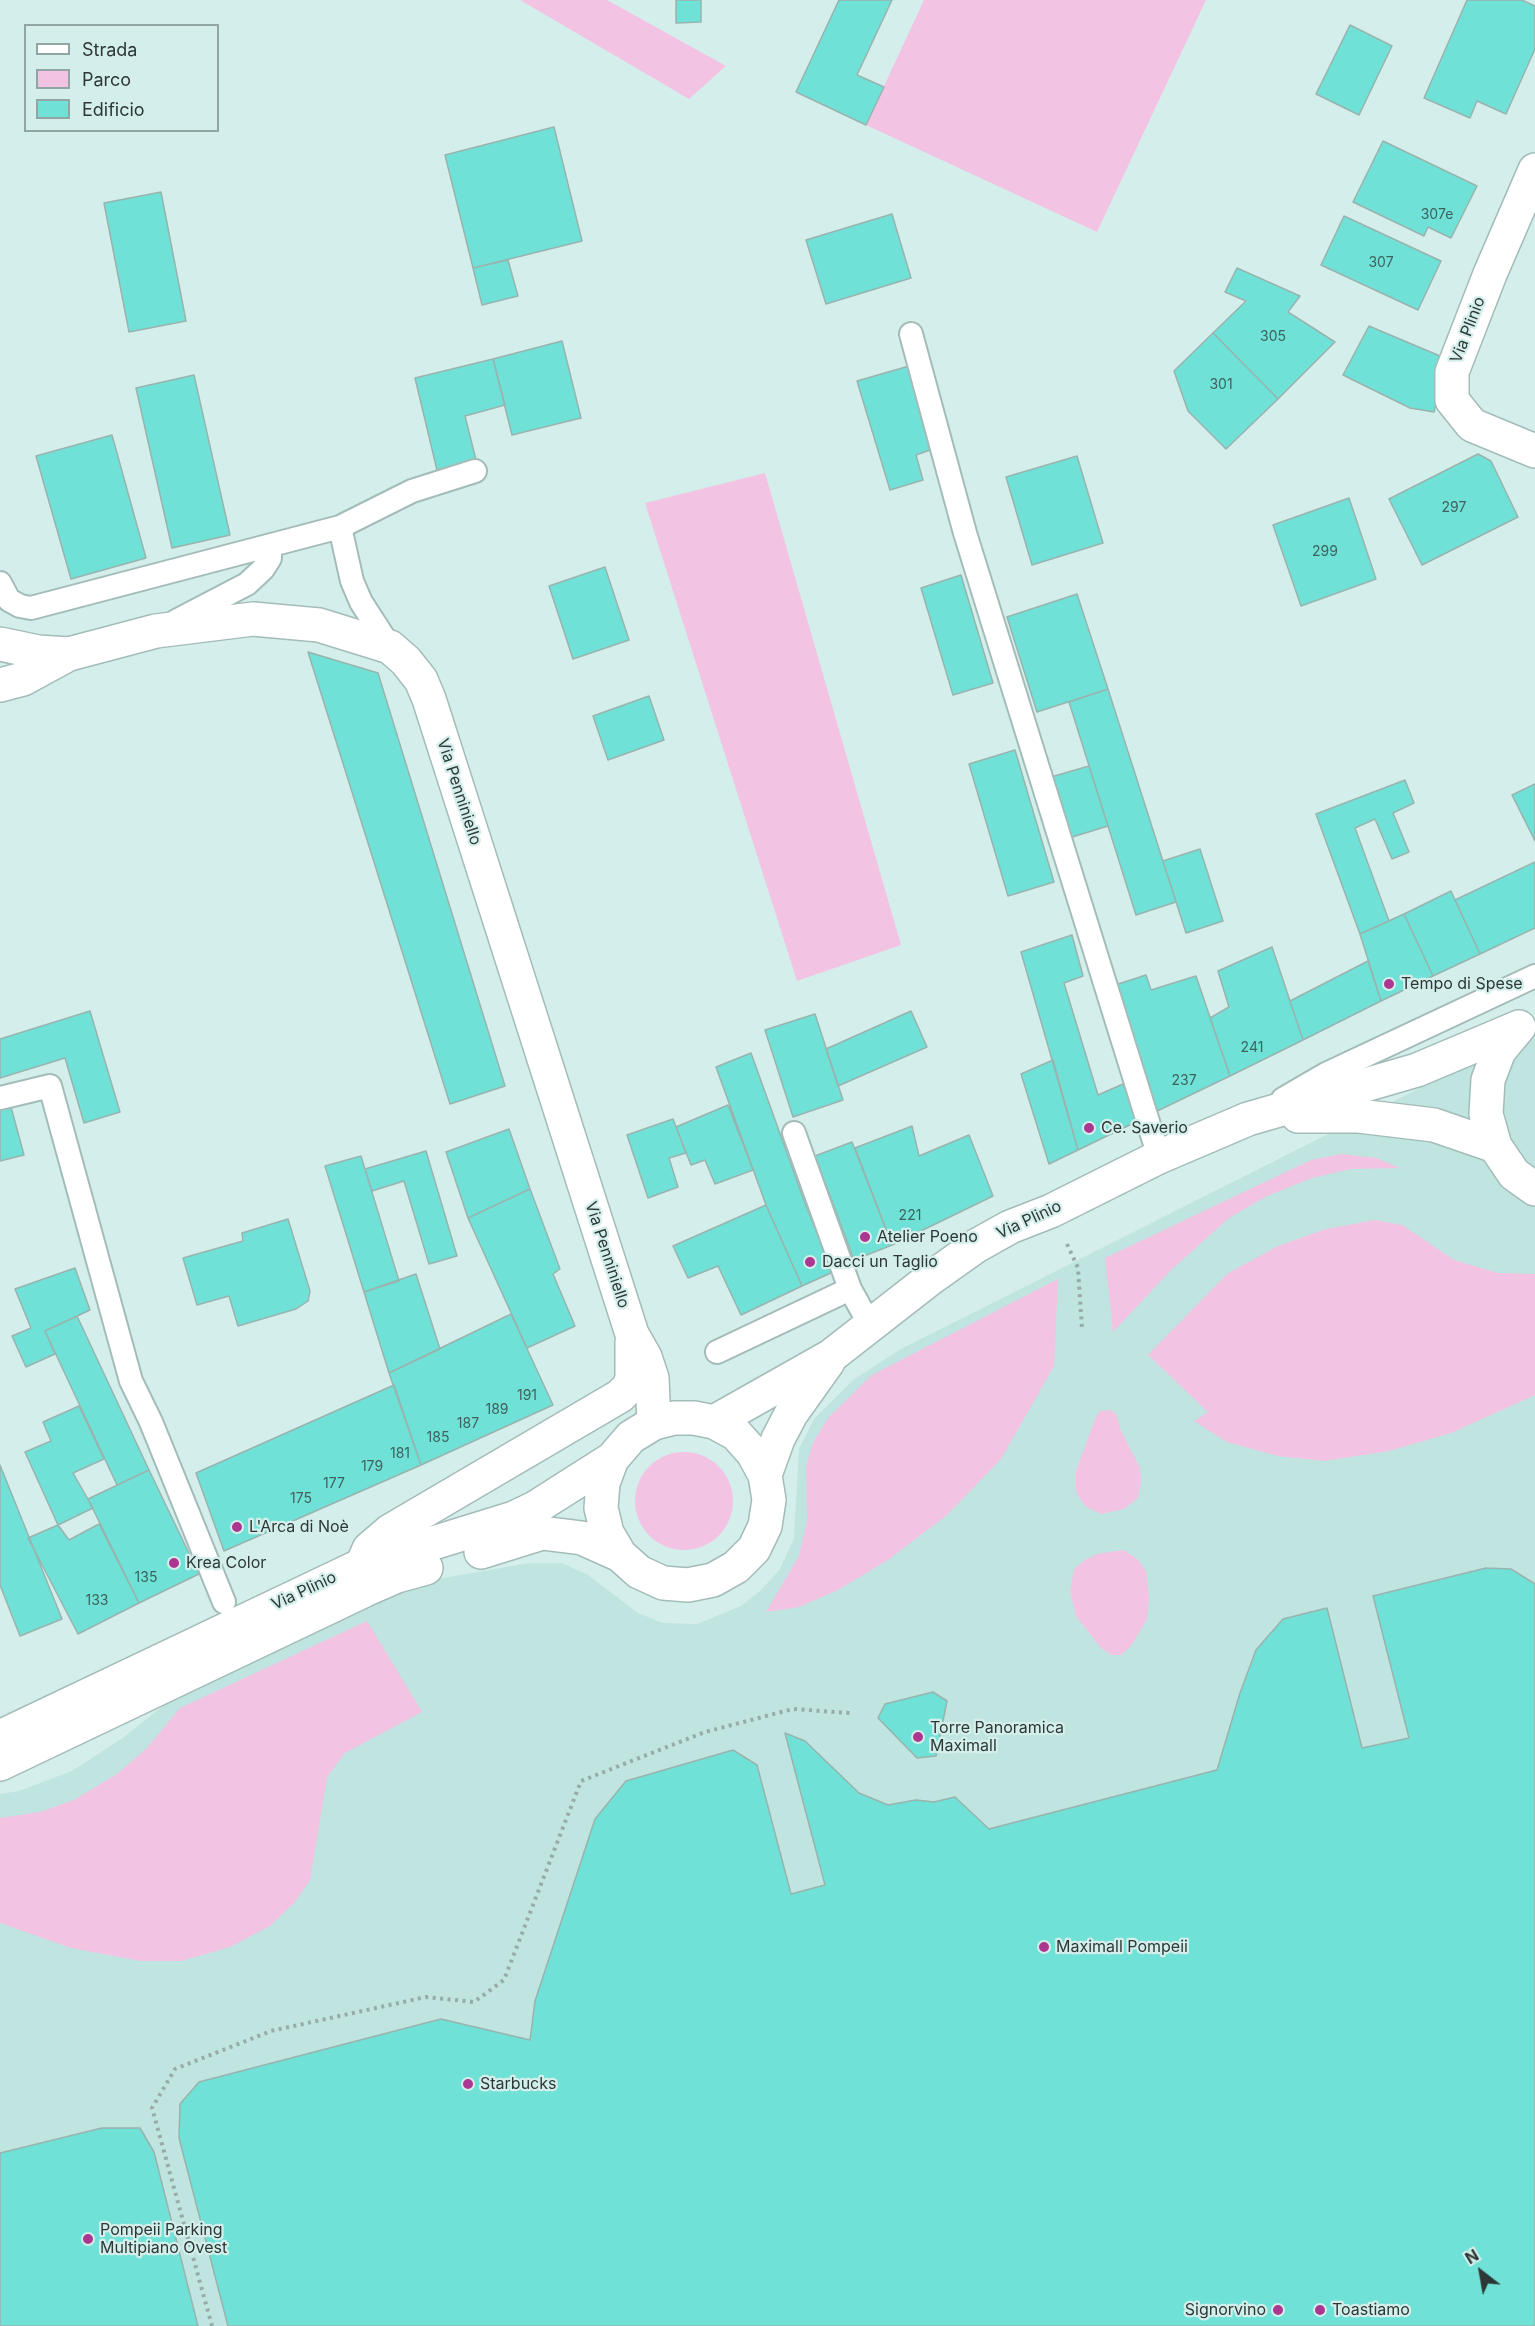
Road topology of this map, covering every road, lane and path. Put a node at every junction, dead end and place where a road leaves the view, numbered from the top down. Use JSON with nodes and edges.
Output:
{"nodes":[{"id":1,"x":1535,"y":170,"type":"edge"},
{"id":2,"x":911,"y":334,"type":"dead end"},
{"id":3,"x":1535,"y":451,"type":"edge"},
{"id":4,"x":475,"y":471,"type":"dead end"},
{"id":5,"x":340,"y":527,"type":"junction"},
{"id":6,"x":270,"y":546,"type":"junction"},
{"id":7,"x":0,"y":583,"type":"edge"},
{"id":8,"x":156,"y":631,"type":"junction"},
{"id":9,"x":0,"y":644,"type":"edge"},
{"id":10,"x":390,"y":647,"type":"junction"},
{"id":11,"x":69,"y":654,"type":"junction"},
{"id":12,"x":0,"y":685,"type":"edge"},
{"id":13,"x":1535,"y":976,"type":"edge"},
{"id":14,"x":1527,"y":1022,"type":"edge"},
{"id":15,"x":0,"y":1098,"type":"edge"},
{"id":16,"x":1248,"y":1119,"type":"junction"},
{"id":17,"x":794,"y":1133,"type":"dead end"},
{"id":18,"x":1495,"y":1146,"type":"junction"},
{"id":19,"x":1159,"y":1157,"type":"junction"},
{"id":20,"x":1535,"y":1189,"type":"edge"},
{"id":21,"x":1051,"y":1211,"type":"junction"},
{"id":22,"x":850,"y":1289,"type":"junction"},
{"id":23,"x":870,"y":1325,"type":"junction"},
{"id":24,"x":1083,"y":1329,"type":"dead end"},
{"id":25,"x":632,"y":1334,"type":"junction"},
{"id":26,"x":717,"y":1352,"type":"dead end"},
{"id":27,"x":831,"y":1356,"type":"junction"},
{"id":28,"x":714,"y":1422,"type":"junction"},
{"id":29,"x":654,"y":1423,"type":"junction"},
{"id":30,"x":612,"y":1459,"type":"junction"},
{"id":31,"x":765,"y":1475,"type":"junction"},
{"id":32,"x":620,"y":1555,"type":"junction"},
{"id":33,"x":362,"y":1564,"type":"junction"},
{"id":34,"x":224,"y":1602,"type":"dead end"},
{"id":35,"x":850,"y":1713,"type":"dead end"},
{"id":36,"x":0,"y":1737,"type":"edge"},
{"id":37,"x":0,"y":1764,"type":"edge"},
{"id":38,"x":212,"y":2326,"type":"edge"}],
"edges":[{"from":1,"to":3,"type":"main road","name":"Via Plinio"},
{"from":2,"to":19,"type":"lane"},
{"from":4,"to":5,"type":"lane"},
{"from":5,"to":6,"type":"lane"},
{"from":5,"to":10,"type":"lane"},
{"from":6,"to":7,"type":"lane"},
{"from":6,"to":8,"type":"lane"},
{"from":8,"to":10,"type":"main road","name":"Via Penniniello"},
{"from":8,"to":11,"type":"main road","name":"Via Penniniello"},
{"from":9,"to":11,"type":"main road"},
{"from":10,"to":25,"type":"main road","name":"Via Penniniello"},
{"from":11,"to":12,"type":"main road","name":"Via Penniniello"},
{"from":13,"to":16,"type":"lane","name":"Via Plinio"},
{"from":14,"to":16,"type":"main road","name":"Via Plinio"},
{"from":14,"to":18,"type":"main road","name":"Via Plinio"},
{"from":15,"to":34,"type":"lane"},
{"from":16,"to":18,"type":"main road","name":"Via Plinio"},
{"from":16,"to":19,"type":"main road","name":"Via Plinio"},
{"from":17,"to":22,"type":"lane"},
{"from":18,"to":20,"type":"main road","name":"Via Plinio"},
{"from":19,"to":21,"type":"main road","name":"Via Plinio"},
{"from":21,"to":23,"type":"main road","name":"Via Plinio"},
{"from":21,"to":24,"type":"path"},
{"from":22,"to":23,"type":"lane"},
{"from":22,"to":26,"type":"lane"},
{"from":23,"to":27,"type":"main road","name":"Via Plinio"},
{"from":25,"to":29,"type":"main road","name":"Via Penniniello"},
{"from":25,"to":33,"type":"main road","name":"Via Penniniello"},
{"from":27,"to":28,"type":"main road","name":"Via Plinio"},
{"from":27,"to":31,"type":"main road","name":"Via Plinio"},
{"from":28,"to":29,"type":"main road","name":"Via Plinio"},
{"from":28,"to":31,"type":"main road","name":"Via Plinio"},
{"from":29,"to":30,"type":"main road","name":"Via Plinio"},
{"from":30,"to":32,"type":"main road","name":"Via Plinio"},
{"from":30,"to":33,"type":"main road","name":"Via Plinio"},
{"from":31,"to":32,"type":"main road","name":"Via Plinio"},
{"from":32,"to":37,"type":"main road","name":"Via Plinio"},
{"from":33,"to":36,"type":"main road","name":"Via Plinio"},
{"from":35,"to":38,"type":"path"}]}
